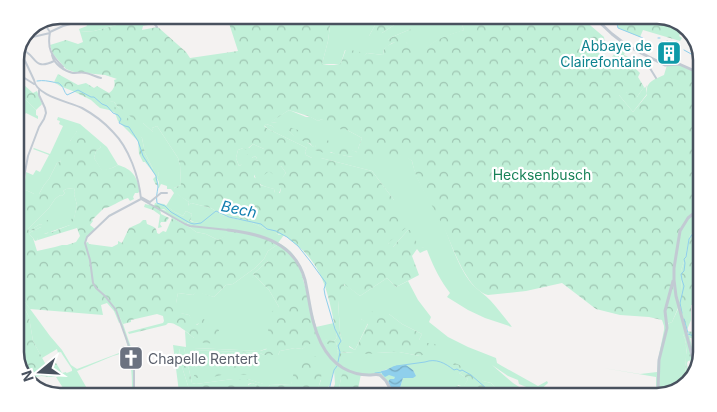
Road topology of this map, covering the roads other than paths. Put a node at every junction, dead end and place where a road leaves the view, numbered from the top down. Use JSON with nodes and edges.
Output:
{"nodes":[{"id":1,"x":72,"y":24,"type":"edge"},
{"id":2,"x":154,"y":24,"type":"edge"},
{"id":3,"x":601,"y":24,"type":"edge"},
{"id":4,"x":46,"y":27,"type":"edge"},
{"id":5,"x":157,"y":28,"type":"dead end"},
{"id":6,"x":50,"y":32,"type":"junction"},
{"id":7,"x":32,"y":37,"type":"edge"},
{"id":8,"x":25,"y":51,"type":"edge"},
{"id":9,"x":52,"y":55,"type":"junction"},
{"id":10,"x":24,"y":58,"type":"edge"},
{"id":11,"x":651,"y":58,"type":"junction"},
{"id":12,"x":54,"y":61,"type":"junction"},
{"id":13,"x":63,"y":68,"type":"junction"},
{"id":14,"x":693,"y":70,"type":"edge"},
{"id":15,"x":24,"y":78,"type":"edge"},
{"id":16,"x":102,"y":78,"type":"dead end"},
{"id":17,"x":656,"y":78,"type":"dead end"},
{"id":18,"x":34,"y":85,"type":"junction"},
{"id":19,"x":39,"y":90,"type":"junction"},
{"id":20,"x":24,"y":177,"type":"dead end"},
{"id":21,"x":167,"y":193,"type":"dead end"},
{"id":22,"x":141,"y":198,"type":"junction"},
{"id":23,"x":150,"y":202,"type":"junction"},
{"id":24,"x":160,"y":210,"type":"junction"},
{"id":25,"x":693,"y":215,"type":"edge"},
{"id":26,"x":228,"y":230,"type":"joint"},
{"id":27,"x":674,"y":280,"type":"junction"},
{"id":28,"x":692,"y":357,"type":"edge"},
{"id":29,"x":134,"y":388,"type":"edge"},
{"id":30,"x":390,"y":388,"type":"edge"},
{"id":31,"x":658,"y":388,"type":"edge"}],
"edges":[{"from":1,"to":6,"type":"street"},
{"from":2,"to":5,"type":"street"},
{"from":3,"to":11,"type":"street"},
{"from":4,"to":6,"type":"street"},
{"from":6,"to":7,"type":"street"},
{"from":6,"to":9,"type":"street"},
{"from":8,"to":12,"type":"street"},
{"from":9,"to":12,"type":"street"},
{"from":9,"to":13,"type":"street"},
{"from":10,"to":18,"type":"street"},
{"from":11,"to":14,"type":"street"},
{"from":11,"to":17,"type":"street"},
{"from":12,"to":13,"type":"street"},
{"from":13,"to":16,"type":"street"},
{"from":15,"to":18,"type":"street"},
{"from":18,"to":19,"type":"street"},
{"from":19,"to":20,"type":"street"},
{"from":19,"to":22,"type":"street"},
{"from":21,"to":23,"type":"street"},
{"from":22,"to":23,"type":"street"},
{"from":22,"to":24,"type":"street"},
{"from":22,"to":29,"type":"street"},
{"from":23,"to":24,"type":"street"},
{"from":24,"to":26,"type":"street"},
{"from":25,"to":27,"type":"street"},
{"from":26,"to":30,"type":"street"},
{"from":27,"to":28,"type":"street"},
{"from":27,"to":31,"type":"street"}]}
